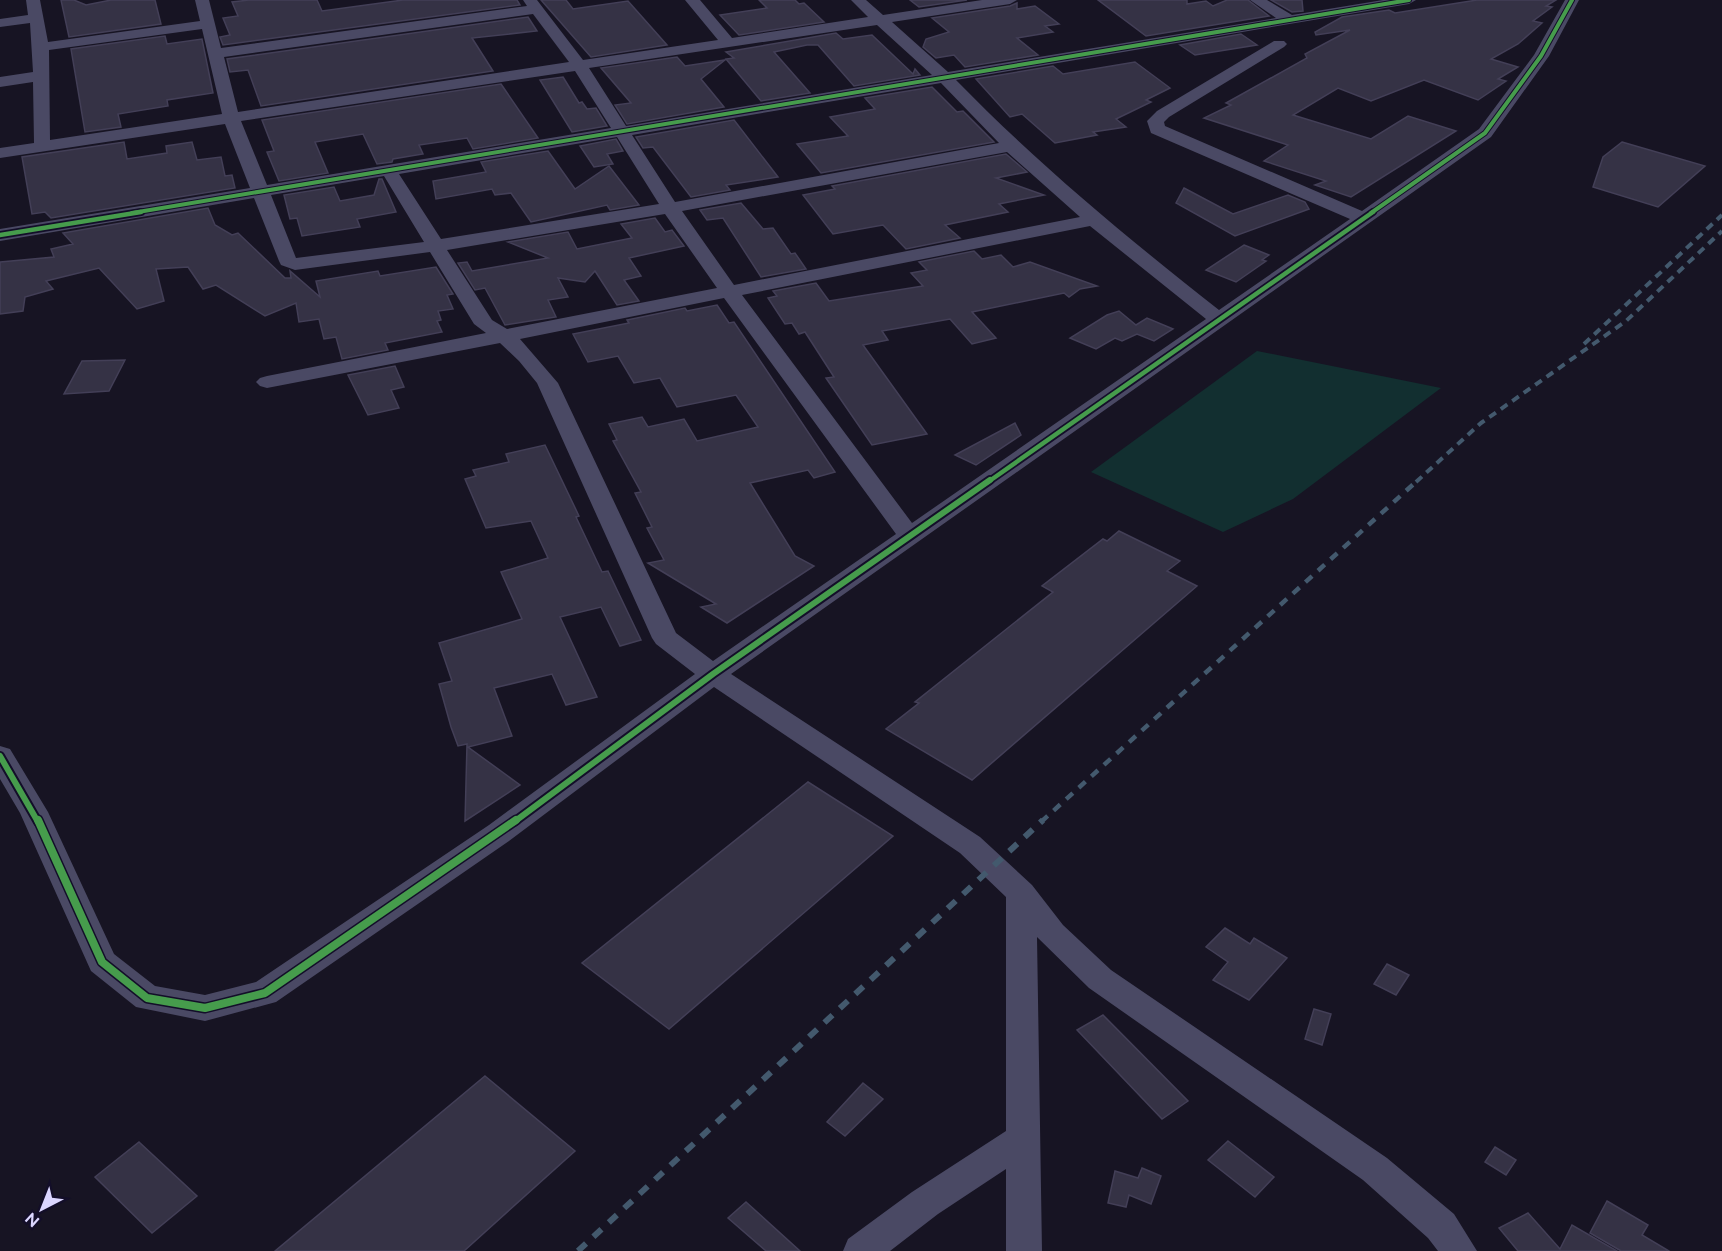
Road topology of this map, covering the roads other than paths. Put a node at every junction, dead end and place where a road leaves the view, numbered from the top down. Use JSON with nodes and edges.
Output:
{"nodes":[{"id":1,"x":33,"y":0,"type":"edge"},
{"id":2,"x":202,"y":0,"type":"edge"},
{"id":3,"x":692,"y":0,"type":"edge"},
{"id":4,"x":858,"y":0,"type":"edge"},
{"id":5,"x":1010,"y":0,"type":"edge"},
{"id":6,"x":1257,"y":0,"type":"edge"},
{"id":7,"x":1409,"y":0,"type":"edge"},
{"id":8,"x":1572,"y":0,"type":"edge"},
{"id":9,"x":533,"y":4,"type":"edge"},
{"id":10,"x":38,"y":18,"type":"junction"},
{"id":11,"x":879,"y":18,"type":"junction"},
{"id":12,"x":1290,"y":20,"type":"junction"},
{"id":13,"x":0,"y":23,"type":"edge"},
{"id":14,"x":208,"y":24,"type":"junction"},
{"id":15,"x":728,"y":42,"type":"junction"},
{"id":16,"x":1279,"y":44,"type":"dead end"},
{"id":17,"x":41,"y":47,"type":"junction"},
{"id":18,"x":217,"y":53,"type":"junction"},
{"id":19,"x":579,"y":65,"type":"junction"},
{"id":20,"x":42,"y":76,"type":"junction"},
{"id":21,"x":943,"y":76,"type":"junction"},
{"id":22,"x":0,"y":82,"type":"edge"},
{"id":23,"x":231,"y":118,"type":"junction"},
{"id":24,"x":622,"y":131,"type":"junction"},
{"id":25,"x":42,"y":146,"type":"junction"},
{"id":26,"x":1011,"y":146,"type":"junction"},
{"id":27,"x":0,"y":153,"type":"edge"},
{"id":28,"x":389,"y":171,"type":"junction"},
{"id":29,"x":260,"y":193,"type":"junction"},
{"id":30,"x":670,"y":208,"type":"junction"},
{"id":31,"x":1366,"y":219,"type":"junction"},
{"id":32,"x":1094,"y":220,"type":"junction"},
{"id":33,"x":0,"y":235,"type":"edge"},
{"id":34,"x":435,"y":246,"type":"junction"},
{"id":35,"x":729,"y":291,"type":"junction"},
{"id":36,"x":1220,"y":320,"type":"junction"},
{"id":37,"x":505,"y":335,"type":"junction"},
{"id":38,"x":267,"y":382,"type":"dead end"},
{"id":39,"x":910,"y":536,"type":"junction"},
{"id":40,"x":713,"y":674,"type":"junction"},
{"id":41,"x":0,"y":756,"type":"edge"},
{"id":42,"x":1021,"y":893,"type":"junction"},
{"id":43,"x":1025,"y":1137,"type":"junction"},
{"id":44,"x":861,"y":1251,"type":"edge"},
{"id":45,"x":1024,"y":1251,"type":"edge"},
{"id":46,"x":1459,"y":1251,"type":"edge"}],
"edges":[{"from":1,"to":10,"type":"street"},
{"from":2,"to":14,"type":"street"},
{"from":3,"to":15,"type":"street"},
{"from":4,"to":11,"type":"street"},
{"from":5,"to":11,"type":"street"},
{"from":6,"to":12,"type":"street"},
{"from":7,"to":12,"type":"street"},
{"from":8,"to":31,"type":"street"},
{"from":9,"to":18,"type":"street"},
{"from":9,"to":19,"type":"street"},
{"from":10,"to":13,"type":"street"},
{"from":10,"to":17,"type":"street"},
{"from":11,"to":15,"type":"street"},
{"from":11,"to":21,"type":"street"},
{"from":12,"to":21,"type":"street"},
{"from":14,"to":17,"type":"street"},
{"from":14,"to":18,"type":"street"},
{"from":15,"to":19,"type":"street"},
{"from":16,"to":31,"type":"street"},
{"from":17,"to":20,"type":"street"},
{"from":18,"to":23,"type":"street"},
{"from":19,"to":23,"type":"street"},
{"from":19,"to":24,"type":"street"},
{"from":20,"to":22,"type":"street"},
{"from":20,"to":25,"type":"street"},
{"from":21,"to":24,"type":"street"},
{"from":21,"to":26,"type":"street"},
{"from":23,"to":25,"type":"street"},
{"from":23,"to":29,"type":"street"},
{"from":24,"to":28,"type":"street"},
{"from":24,"to":30,"type":"street"},
{"from":25,"to":27,"type":"street"},
{"from":26,"to":30,"type":"street"},
{"from":26,"to":32,"type":"street"},
{"from":28,"to":29,"type":"street"},
{"from":28,"to":34,"type":"street"},
{"from":29,"to":33,"type":"street"},
{"from":29,"to":34,"type":"street"},
{"from":30,"to":34,"type":"street"},
{"from":30,"to":35,"type":"street"},
{"from":31,"to":36,"type":"street"},
{"from":32,"to":35,"type":"street"},
{"from":32,"to":36,"type":"street"},
{"from":34,"to":37,"type":"street"},
{"from":35,"to":37,"type":"street"},
{"from":35,"to":39,"type":"street"},
{"from":36,"to":39,"type":"street"},
{"from":37,"to":38,"type":"street"},
{"from":37,"to":40,"type":"street"},
{"from":39,"to":40,"type":"street"},
{"from":40,"to":41,"type":"street"},
{"from":40,"to":42,"type":"street"},
{"from":42,"to":43,"type":"street"},
{"from":42,"to":46,"type":"street"},
{"from":43,"to":44,"type":"street"},
{"from":43,"to":45,"type":"street"}]}
